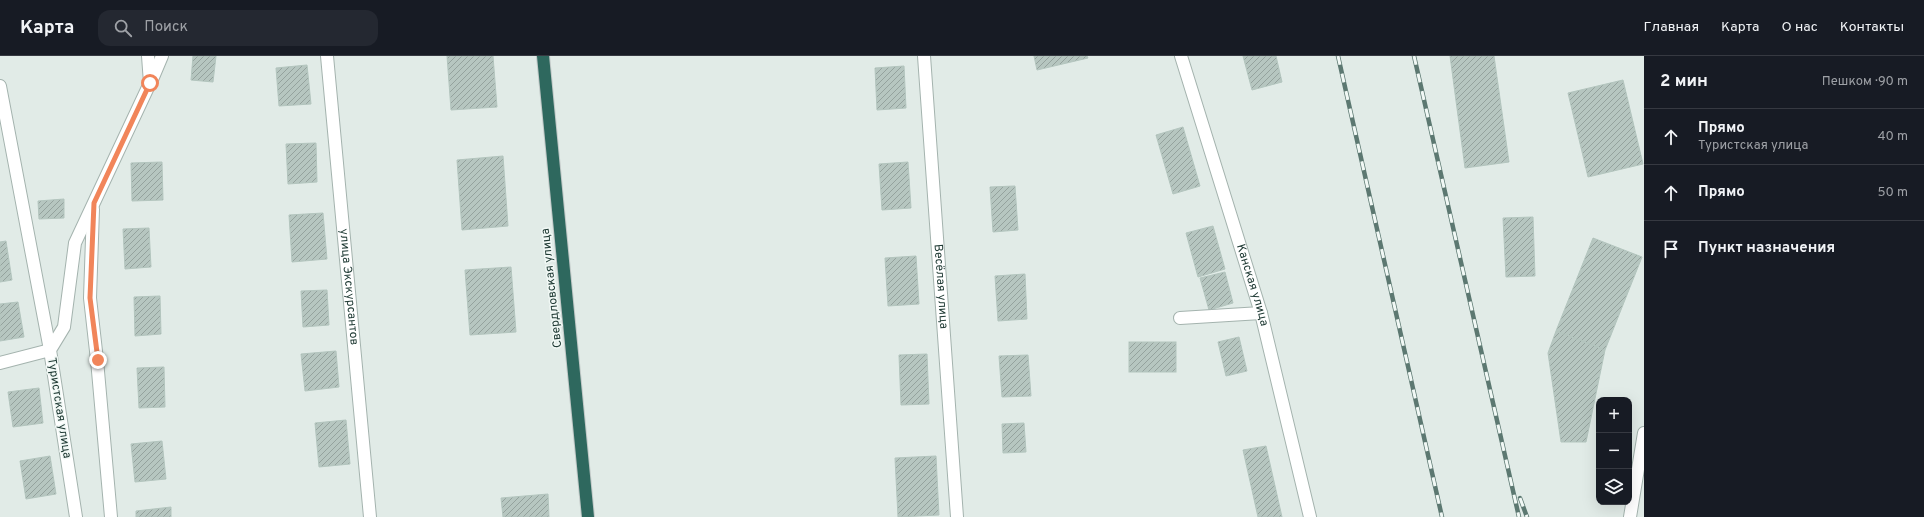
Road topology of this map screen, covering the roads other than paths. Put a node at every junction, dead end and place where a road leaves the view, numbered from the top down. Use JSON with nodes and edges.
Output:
{"nodes":[{"id":1,"x":148,"y":56,"type":"edge"},
{"id":2,"x":162,"y":56,"type":"edge"},
{"id":3,"x":327,"y":56,"type":"edge"},
{"id":4,"x":543,"y":56,"type":"edge"},
{"id":5,"x":924,"y":56,"type":"edge"},
{"id":6,"x":1181,"y":56,"type":"edge"},
{"id":7,"x":150,"y":83,"type":"junction"},
{"id":8,"x":0,"y":86,"type":"edge"},
{"id":9,"x":94,"y":203,"type":"junction"},
{"id":10,"x":1261,"y":313,"type":"junction"},
{"id":11,"x":1180,"y":318,"type":"dead end"},
{"id":12,"x":50,"y":350,"type":"junction"},
{"id":13,"x":0,"y":363,"type":"edge"},
{"id":14,"x":1644,"y":433,"type":"edge"},
{"id":15,"x":76,"y":517,"type":"edge"},
{"id":16,"x":111,"y":517,"type":"edge"},
{"id":17,"x":370,"y":517,"type":"edge"},
{"id":18,"x":588,"y":517,"type":"edge"},
{"id":19,"x":957,"y":517,"type":"edge"},
{"id":20,"x":1310,"y":517,"type":"edge"},
{"id":21,"x":1630,"y":517,"type":"edge"}],
"edges":[{"from":1,"to":7,"type":"street","name":"Туристская улица"},
{"from":2,"to":7,"type":"street"},
{"from":3,"to":17,"type":"street","name":"улица Экскурсантов"},
{"from":4,"to":18,"type":"highway","name":"Свердловская улица"},
{"from":5,"to":19,"type":"street","name":"Весёлая улица"},
{"from":6,"to":10,"type":"street","name":"Канская улица"},
{"from":7,"to":9,"type":"street","name":"Туристская улица"},
{"from":8,"to":12,"type":"street"},
{"from":9,"to":12,"type":"street","name":"Туристская улица"},
{"from":9,"to":16,"type":"street"},
{"from":10,"to":11,"type":"street"},
{"from":10,"to":20,"type":"street","name":"Канская улица"},
{"from":12,"to":13,"type":"street"},
{"from":12,"to":15,"type":"street","name":"Туристская улица"},
{"from":14,"to":21,"type":"street"}]}
